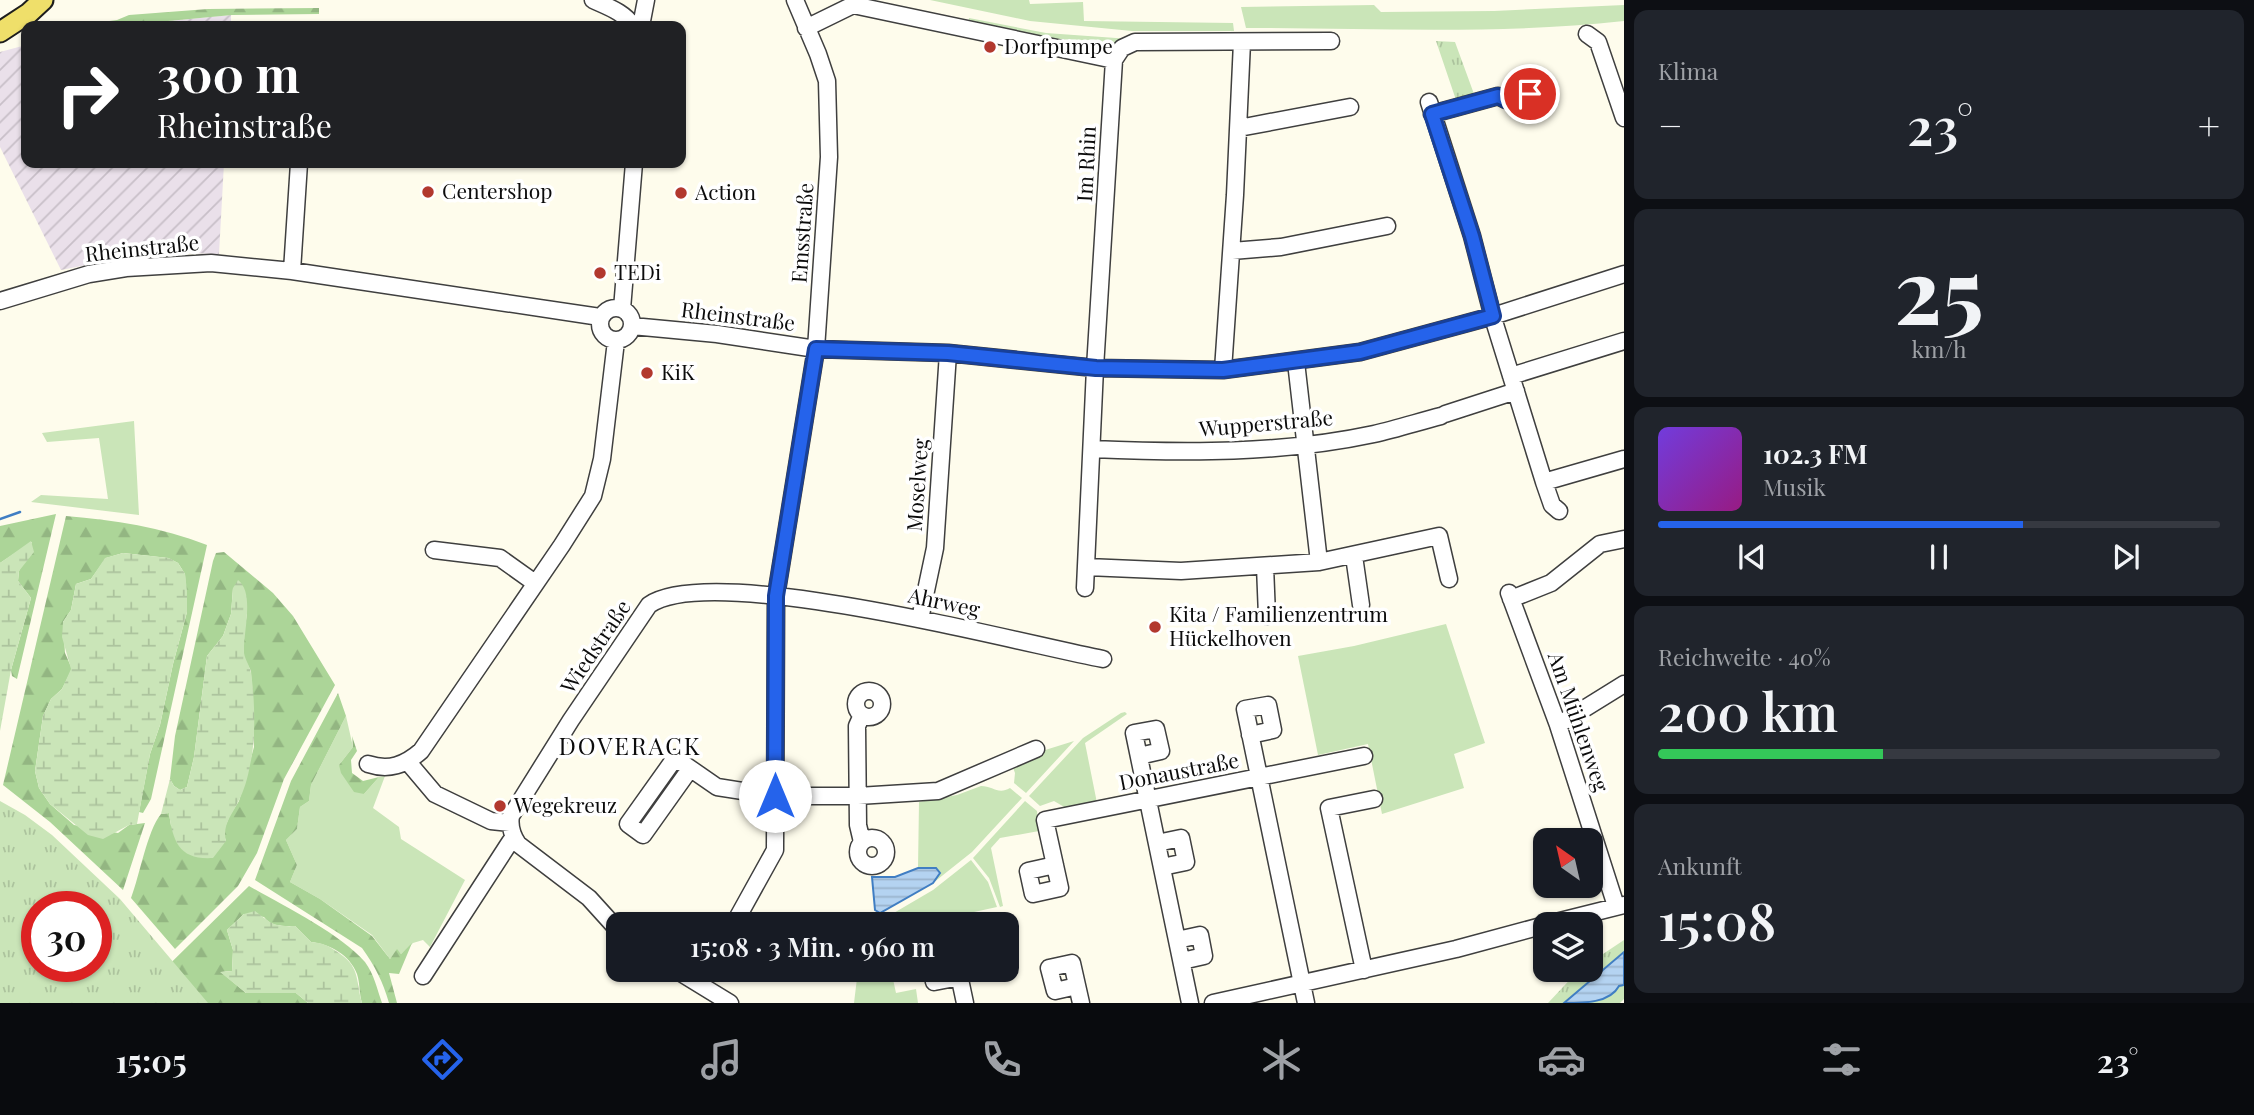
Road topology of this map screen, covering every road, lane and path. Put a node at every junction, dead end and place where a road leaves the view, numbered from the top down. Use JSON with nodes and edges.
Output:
{"nodes":[{"id":1,"x":43,"y":0,"type":"edge"},
{"id":2,"x":593,"y":0,"type":"edge"},
{"id":3,"x":646,"y":0,"type":"edge"},
{"id":4,"x":794,"y":0,"type":"edge"},
{"id":5,"x":629,"y":21,"type":"edge"},
{"id":6,"x":642,"y":21,"type":"edge"},
{"id":7,"x":806,"y":28,"type":"junction"},
{"id":8,"x":0,"y":32,"type":"edge"},
{"id":9,"x":1587,"y":34,"type":"dead end"},
{"id":10,"x":1331,"y":41,"type":"dead end"},
{"id":11,"x":1242,"y":42,"type":"junction"},
{"id":12,"x":1114,"y":60,"type":"junction"},
{"id":13,"x":1530,"y":94,"type":"dead end"},
{"id":14,"x":1350,"y":107,"type":"dead end"},
{"id":15,"x":1624,"y":118,"type":"edge"},
{"id":16,"x":1239,"y":128,"type":"junction"},
{"id":17,"x":299,"y":168,"type":"edge"},
{"id":18,"x":634,"y":168,"type":"edge"},
{"id":19,"x":1387,"y":226,"type":"dead end"},
{"id":20,"x":1232,"y":251,"type":"junction"},
{"id":21,"x":292,"y":271,"type":"junction"},
{"id":22,"x":1624,"y":274,"type":"edge"},
{"id":23,"x":0,"y":302,"type":"edge"},
{"id":24,"x":622,"y":309,"type":"junction"},
{"id":25,"x":1493,"y":316,"type":"junction"},
{"id":26,"x":600,"y":317,"type":"junction"},
{"id":27,"x":632,"y":326,"type":"junction"},
{"id":28,"x":616,"y":341,"type":"junction"},
{"id":29,"x":1624,"y":341,"type":"edge"},
{"id":30,"x":816,"y":349,"type":"junction"},
{"id":31,"x":948,"y":353,"type":"junction"},
{"id":32,"x":1296,"y":362,"type":"junction"},
{"id":33,"x":1096,"y":368,"type":"junction"},
{"id":34,"x":1223,"y":370,"type":"junction"},
{"id":35,"x":1514,"y":384,"type":"junction"},
{"id":36,"x":1305,"y":444,"type":"junction"},
{"id":37,"x":1092,"y":449,"type":"junction"},
{"id":38,"x":1624,"y":459,"type":"edge"},
{"id":39,"x":1544,"y":482,"type":"junction"},
{"id":40,"x":1559,"y":511,"type":"dead end"},
{"id":41,"x":1624,"y":539,"type":"edge"},
{"id":42,"x":434,"y":550,"type":"dead end"},
{"id":43,"x":1354,"y":556,"type":"junction"},
{"id":44,"x":1319,"y":562,"type":"junction"},
{"id":45,"x":1265,"y":566,"type":"junction"},
{"id":46,"x":1087,"y":567,"type":"junction"},
{"id":47,"x":1449,"y":579,"type":"dead end"},
{"id":48,"x":535,"y":583,"type":"junction"},
{"id":49,"x":1086,"y":588,"type":"dead end"},
{"id":50,"x":776,"y":596,"type":"junction"},
{"id":51,"x":1361,"y":605,"type":"dead end"},
{"id":52,"x":1268,"y":617,"type":"dead end"},
{"id":53,"x":920,"y":619,"type":"junction"},
{"id":54,"x":1103,"y":659,"type":"dead end"},
{"id":55,"x":1624,"y":684,"type":"edge"},
{"id":56,"x":862,"y":715,"type":"dead end"},
{"id":57,"x":1558,"y":725,"type":"junction"},
{"id":58,"x":1250,"y":735,"type":"dead end"},
{"id":59,"x":1036,"y":749,"type":"dead end"},
{"id":60,"x":1139,"y":756,"type":"dead end"},
{"id":61,"x":1364,"y":756,"type":"dead end"},
{"id":62,"x":408,"y":762,"type":"junction"},
{"id":63,"x":368,"y":764,"type":"dead end"},
{"id":64,"x":690,"y":769,"type":"junction"},
{"id":65,"x":1259,"y":778,"type":"junction"},
{"id":66,"x":775,"y":796,"type":"junction"},
{"id":67,"x":858,"y":796,"type":"junction"},
{"id":68,"x":1374,"y":799,"type":"dead end"},
{"id":69,"x":1148,"y":801,"type":"junction"},
{"id":70,"x":512,"y":831,"type":"junction"},
{"id":71,"x":862,"y":842,"type":"dead end"},
{"id":72,"x":1157,"y":843,"type":"junction"},
{"id":73,"x":1055,"y":865,"type":"dead end"},
{"id":74,"x":1162,"y":867,"type":"junction"},
{"id":75,"x":1620,"y":905,"type":"edge"},
{"id":76,"x":741,"y":912,"type":"edge"},
{"id":77,"x":1593,"y":912,"type":"edge"},
{"id":78,"x":606,"y":917,"type":"edge"},
{"id":79,"x":1533,"y":927,"type":"edge"},
{"id":80,"x":1177,"y":940,"type":"junction"},
{"id":81,"x":1182,"y":961,"type":"junction"},
{"id":82,"x":1364,"y":970,"type":"junction"},
{"id":83,"x":423,"y":976,"type":"dead end"},
{"id":84,"x":697,"y":982,"type":"edge"},
{"id":85,"x":704,"y":982,"type":"edge"},
{"id":86,"x":961,"y":982,"type":"edge"},
{"id":87,"x":1302,"y":983,"type":"junction"},
{"id":88,"x":702,"y":985,"type":"junction"},
{"id":89,"x":1077,"y":986,"type":"dead end"},
{"id":90,"x":730,"y":1003,"type":"edge"},
{"id":91,"x":965,"y":1003,"type":"edge"},
{"id":92,"x":1081,"y":1003,"type":"edge"},
{"id":93,"x":1190,"y":1003,"type":"edge"},
{"id":94,"x":1213,"y":1003,"type":"edge"},
{"id":95,"x":1307,"y":1003,"type":"edge"}],
"edges":[{"from":1,"to":8,"type":"main road"},
{"from":2,"to":5,"type":"street"},
{"from":3,"to":6,"type":"street"},
{"from":4,"to":7,"type":"street","name":"Emsstraße"},
{"from":7,"to":12,"type":"street"},
{"from":7,"to":30,"type":"street","name":"Emsstraße"},
{"from":9,"to":15,"type":"street"},
{"from":10,"to":11,"type":"street"},
{"from":11,"to":12,"type":"street"},
{"from":11,"to":16,"type":"street"},
{"from":12,"to":33,"type":"street","name":"Im Rhin"},
{"from":13,"to":25,"type":"street"},
{"from":14,"to":16,"type":"street"},
{"from":16,"to":20,"type":"street"},
{"from":17,"to":21,"type":"street"},
{"from":18,"to":24,"type":"street"},
{"from":19,"to":20,"type":"street"},
{"from":20,"to":34,"type":"street"},
{"from":21,"to":23,"type":"street","name":"Rheinstraße"},
{"from":21,"to":26,"type":"street","name":"Rheinstraße"},
{"from":22,"to":25,"type":"street","name":"Rheinstraße"},
{"from":24,"to":26,"type":"street","name":"Rheinstraße"},
{"from":24,"to":27,"type":"street"},
{"from":25,"to":32,"type":"street","name":"Rheinstraße"},
{"from":25,"to":35,"type":"street"},
{"from":26,"to":28,"type":"street"},
{"from":27,"to":28,"type":"street"},
{"from":27,"to":30,"type":"street","name":"Rheinstraße"},
{"from":28,"to":48,"type":"street"},
{"from":29,"to":35,"type":"street","name":"Wupperstraße"},
{"from":30,"to":31,"type":"street","name":"Rheinstraße"},
{"from":30,"to":50,"type":"street","name":"Emsstraße"},
{"from":31,"to":33,"type":"street","name":"Rheinstraße"},
{"from":31,"to":53,"type":"street","name":"Moselweg"},
{"from":32,"to":34,"type":"street","name":"Rheinstraße"},
{"from":32,"to":36,"type":"street"},
{"from":33,"to":34,"type":"street","name":"Rheinstraße"},
{"from":33,"to":37,"type":"street","name":"Im Rhin"},
{"from":35,"to":36,"type":"street","name":"Wupperstraße"},
{"from":35,"to":39,"type":"street"},
{"from":36,"to":37,"type":"street","name":"Wupperstraße"},
{"from":36,"to":44,"type":"street"},
{"from":37,"to":46,"type":"street","name":"Im Rhin"},
{"from":38,"to":39,"type":"street"},
{"from":39,"to":40,"type":"street"},
{"from":41,"to":57,"type":"street","name":"Am Mühlenweg"},
{"from":42,"to":48,"type":"street"},
{"from":43,"to":44,"type":"street"},
{"from":43,"to":47,"type":"street"},
{"from":43,"to":51,"type":"street"},
{"from":44,"to":45,"type":"street"},
{"from":45,"to":46,"type":"street"},
{"from":45,"to":52,"type":"street"},
{"from":46,"to":49,"type":"street","name":"Im Rhin"},
{"from":48,"to":62,"type":"street"},
{"from":50,"to":53,"type":"street","name":"Ahrweg"},
{"from":50,"to":66,"type":"street","name":"Emsstraße"},
{"from":50,"to":70,"type":"street","name":"Wiedstraße"},
{"from":53,"to":54,"type":"street","name":"Ahrweg"},
{"from":55,"to":57,"type":"street"},
{"from":56,"to":67,"type":"street"},
{"from":57,"to":75,"type":"street","name":"Am Mühlenweg"},
{"from":58,"to":65,"type":"street"},
{"from":59,"to":67,"type":"street"},
{"from":60,"to":69,"type":"street"},
{"from":61,"to":65,"type":"street","name":"Donaustraße"},
{"from":62,"to":63,"type":"street"},
{"from":62,"to":70,"type":"street"},
{"from":64,"to":64,"type":"street"},
{"from":64,"to":66,"type":"street"},
{"from":65,"to":69,"type":"street","name":"Donaustraße"},
{"from":65,"to":87,"type":"street"},
{"from":66,"to":67,"type":"street"},
{"from":66,"to":76,"type":"street","name":"Emsstraße"},
{"from":67,"to":71,"type":"street"},
{"from":68,"to":82,"type":"street"},
{"from":69,"to":72,"type":"street"},
{"from":69,"to":73,"type":"street","name":"Donaustraße"},
{"from":70,"to":78,"type":"street"},
{"from":70,"to":83,"type":"street"},
{"from":72,"to":74,"type":"street"},
{"from":72,"to":74,"type":"street"},
{"from":74,"to":80,"type":"street"},
{"from":75,"to":77,"type":"street"},
{"from":79,"to":82,"type":"street"},
{"from":80,"to":81,"type":"street"},
{"from":80,"to":81,"type":"street"},
{"from":81,"to":93,"type":"street"},
{"from":82,"to":87,"type":"street"},
{"from":84,"to":88,"type":"street"},
{"from":85,"to":88,"type":"street"},
{"from":86,"to":91,"type":"street"},
{"from":87,"to":94,"type":"street"},
{"from":87,"to":95,"type":"street"},
{"from":88,"to":90,"type":"street"},
{"from":89,"to":92,"type":"street"}]}
